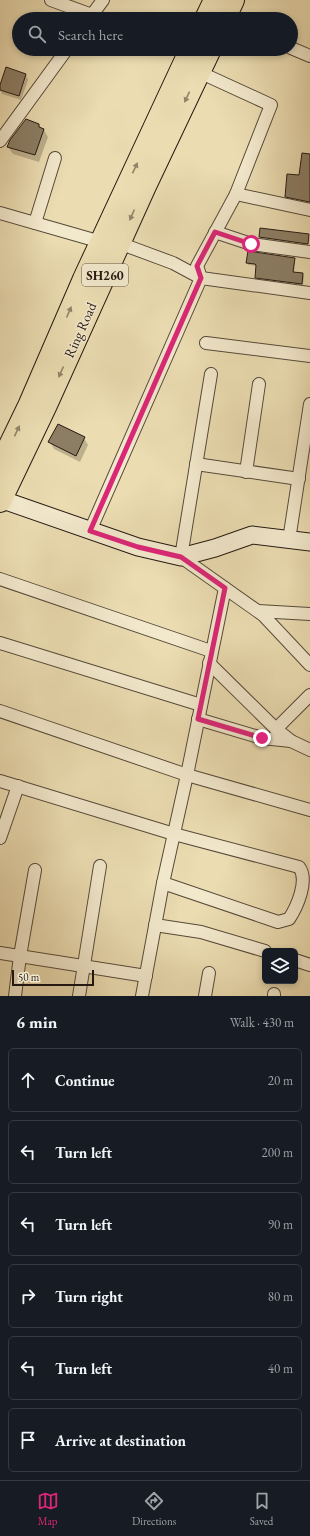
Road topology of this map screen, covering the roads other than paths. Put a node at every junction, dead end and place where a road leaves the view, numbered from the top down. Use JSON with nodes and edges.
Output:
{"nodes":[{"id":1,"x":51,"y":0,"type":"edge"},
{"id":2,"x":103,"y":0,"type":"edge"},
{"id":3,"x":215,"y":0,"type":"edge"},
{"id":4,"x":233,"y":0,"type":"edge"},
{"id":5,"x":79,"y":12,"type":"edge"},
{"id":6,"x":95,"y":12,"type":"edge"},
{"id":7,"x":209,"y":12,"type":"edge"},
{"id":8,"x":227,"y":12,"type":"edge"},
{"id":9,"x":298,"y":51,"type":"edge"},
{"id":10,"x":62,"y":56,"type":"edge"},
{"id":11,"x":188,"y":56,"type":"edge"},
{"id":12,"x":207,"y":56,"type":"edge"},
{"id":13,"x":310,"y":56,"type":"edge"},
{"id":14,"x":199,"y":72,"type":"junction"},
{"id":15,"x":0,"y":141,"type":"edge"},
{"id":16,"x":55,"y":158,"type":"dead end"},
{"id":17,"x":236,"y":194,"type":"junction"},
{"id":18,"x":310,"y":210,"type":"edge"},
{"id":19,"x":0,"y":213,"type":"edge"},
{"id":20,"x":35,"y":223,"type":"junction"},
{"id":21,"x":215,"y":232,"type":"junction"},
{"id":22,"x":110,"y":242,"type":"junction"},
{"id":23,"x":310,"y":252,"type":"edge"},
{"id":24,"x":201,"y":278,"type":"junction"},
{"id":25,"x":310,"y":293,"type":"edge"},
{"id":26,"x":206,"y":343,"type":"dead end"},
{"id":27,"x":310,"y":356,"type":"edge"},
{"id":28,"x":211,"y":374,"type":"dead end"},
{"id":29,"x":259,"y":384,"type":"dead end"},
{"id":30,"x":310,"y":404,"type":"edge"},
{"id":31,"x":196,"y":464,"type":"junction"},
{"id":32,"x":0,"y":466,"type":"edge"},
{"id":33,"x":246,"y":472,"type":"junction"},
{"id":34,"x":298,"y":479,"type":"junction"},
{"id":35,"x":0,"y":500,"type":"edge"},
{"id":36,"x":90,"y":531,"type":"junction"},
{"id":37,"x":289,"y":540,"type":"junction"},
{"id":38,"x":310,"y":542,"type":"edge"},
{"id":39,"x":181,"y":557,"type":"junction"},
{"id":40,"x":0,"y":579,"type":"edge"},
{"id":41,"x":225,"y":588,"type":"junction"},
{"id":42,"x":258,"y":611,"type":"junction"},
{"id":43,"x":310,"y":614,"type":"edge"},
{"id":44,"x":0,"y":643,"type":"edge"},
{"id":45,"x":210,"y":657,"type":"junction"},
{"id":46,"x":310,"y":665,"type":"edge"},
{"id":47,"x":310,"y":695,"type":"edge"},
{"id":48,"x":201,"y":705,"type":"junction"},
{"id":49,"x":0,"y":711,"type":"edge"},
{"id":50,"x":198,"y":719,"type":"junction"},
{"id":51,"x":276,"y":729,"type":"junction"},
{"id":52,"x":291,"y":741,"type":"junction"},
{"id":53,"x":310,"y":750,"type":"edge"},
{"id":54,"x":187,"y":775,"type":"junction"},
{"id":55,"x":0,"y":781,"type":"edge"},
{"id":56,"x":18,"y":786,"type":"junction"},
{"id":57,"x":310,"y":810,"type":"edge"},
{"id":58,"x":174,"y":834,"type":"junction"},
{"id":59,"x":0,"y":838,"type":"edge"},
{"id":60,"x":100,"y":866,"type":"dead end"},
{"id":61,"x":35,"y":870,"type":"dead end"},
{"id":62,"x":162,"y":883,"type":"junction"},
{"id":63,"x":155,"y":925,"type":"junction"},
{"id":64,"x":262,"y":950,"type":"edge"},
{"id":65,"x":0,"y":953,"type":"edge"},
{"id":66,"x":20,"y":956,"type":"junction"},
{"id":67,"x":298,"y":961,"type":"edge"},
{"id":68,"x":310,"y":964,"type":"edge"},
{"id":69,"x":85,"y":965,"type":"junction"},
{"id":70,"x":210,"y":973,"type":"dead end"},
{"id":71,"x":146,"y":976,"type":"junction"},
{"id":72,"x":15,"y":996,"type":"edge"},
{"id":73,"x":79,"y":996,"type":"edge"},
{"id":74,"x":142,"y":996,"type":"edge"},
{"id":75,"x":205,"y":996,"type":"edge"}],
"edges":[{"from":1,"to":5,"type":"street"},
{"from":2,"to":6,"type":"street"},
{"from":3,"to":7,"type":"highway"},
{"from":4,"to":8,"type":"highway"},
{"from":9,"to":13,"type":"street"},
{"from":10,"to":15,"type":"street"},
{"from":22,"to":11,"type":"highway","name":"Ring Road","number":"SH260","one_way":true},
{"from":12,"to":14,"type":"highway","name":"Ring Road","number":"SH260"},
{"from":14,"to":17,"type":"street"},
{"from":14,"to":22,"type":"highway","name":"Ring Road","number":"SH260","one_way":true},
{"from":16,"to":20,"type":"street"},
{"from":17,"to":18,"type":"street"},
{"from":17,"to":21,"type":"street"},
{"from":19,"to":20,"type":"street"},
{"from":20,"to":22,"type":"street"},
{"from":21,"to":23,"type":"street"},
{"from":21,"to":24,"type":"street"},
{"from":22,"to":24,"type":"street"},
{"from":32,"to":22,"type":"highway","name":"Ring Road","number":"SH260","one_way":true},
{"from":22,"to":35,"type":"highway","name":"Ring Road","number":"SH260","one_way":true},
{"from":24,"to":25,"type":"street"},
{"from":24,"to":36,"type":"street"},
{"from":26,"to":27,"type":"street"},
{"from":28,"to":31,"type":"street"},
{"from":29,"to":33,"type":"street"},
{"from":30,"to":34,"type":"street"},
{"from":31,"to":33,"type":"street"},
{"from":31,"to":39,"type":"street"},
{"from":33,"to":34,"type":"street"},
{"from":34,"to":37,"type":"street"},
{"from":35,"to":36,"type":"street"},
{"from":36,"to":39,"type":"street"},
{"from":37,"to":38,"type":"street"},
{"from":37,"to":39,"type":"street"},
{"from":39,"to":41,"type":"street"},
{"from":40,"to":45,"type":"street"},
{"from":41,"to":42,"type":"street"},
{"from":41,"to":45,"type":"street"},
{"from":42,"to":43,"type":"street"},
{"from":42,"to":46,"type":"street"},
{"from":44,"to":48,"type":"street"},
{"from":45,"to":48,"type":"street"},
{"from":45,"to":51,"type":"street"},
{"from":47,"to":51,"type":"street"},
{"from":48,"to":50,"type":"street"},
{"from":49,"to":54,"type":"street"},
{"from":50,"to":52,"type":"street"},
{"from":50,"to":54,"type":"street"},
{"from":51,"to":52,"type":"street"},
{"from":52,"to":53,"type":"street"},
{"from":54,"to":57,"type":"street"},
{"from":54,"to":58,"type":"street"},
{"from":55,"to":56,"type":"street"},
{"from":56,"to":58,"type":"street"},
{"from":56,"to":59,"type":"street"},
{"from":58,"to":62,"type":"street"},
{"from":58,"to":62,"type":"street"},
{"from":60,"to":69,"type":"street"},
{"from":61,"to":66,"type":"street"},
{"from":62,"to":63,"type":"street"},
{"from":63,"to":64,"type":"street"},
{"from":63,"to":71,"type":"street"},
{"from":65,"to":66,"type":"street"},
{"from":66,"to":69,"type":"street"},
{"from":66,"to":72,"type":"street"},
{"from":67,"to":68,"type":"street"},
{"from":69,"to":71,"type":"street"},
{"from":69,"to":73,"type":"street"},
{"from":70,"to":75,"type":"street"},
{"from":71,"to":74,"type":"street"}]}
